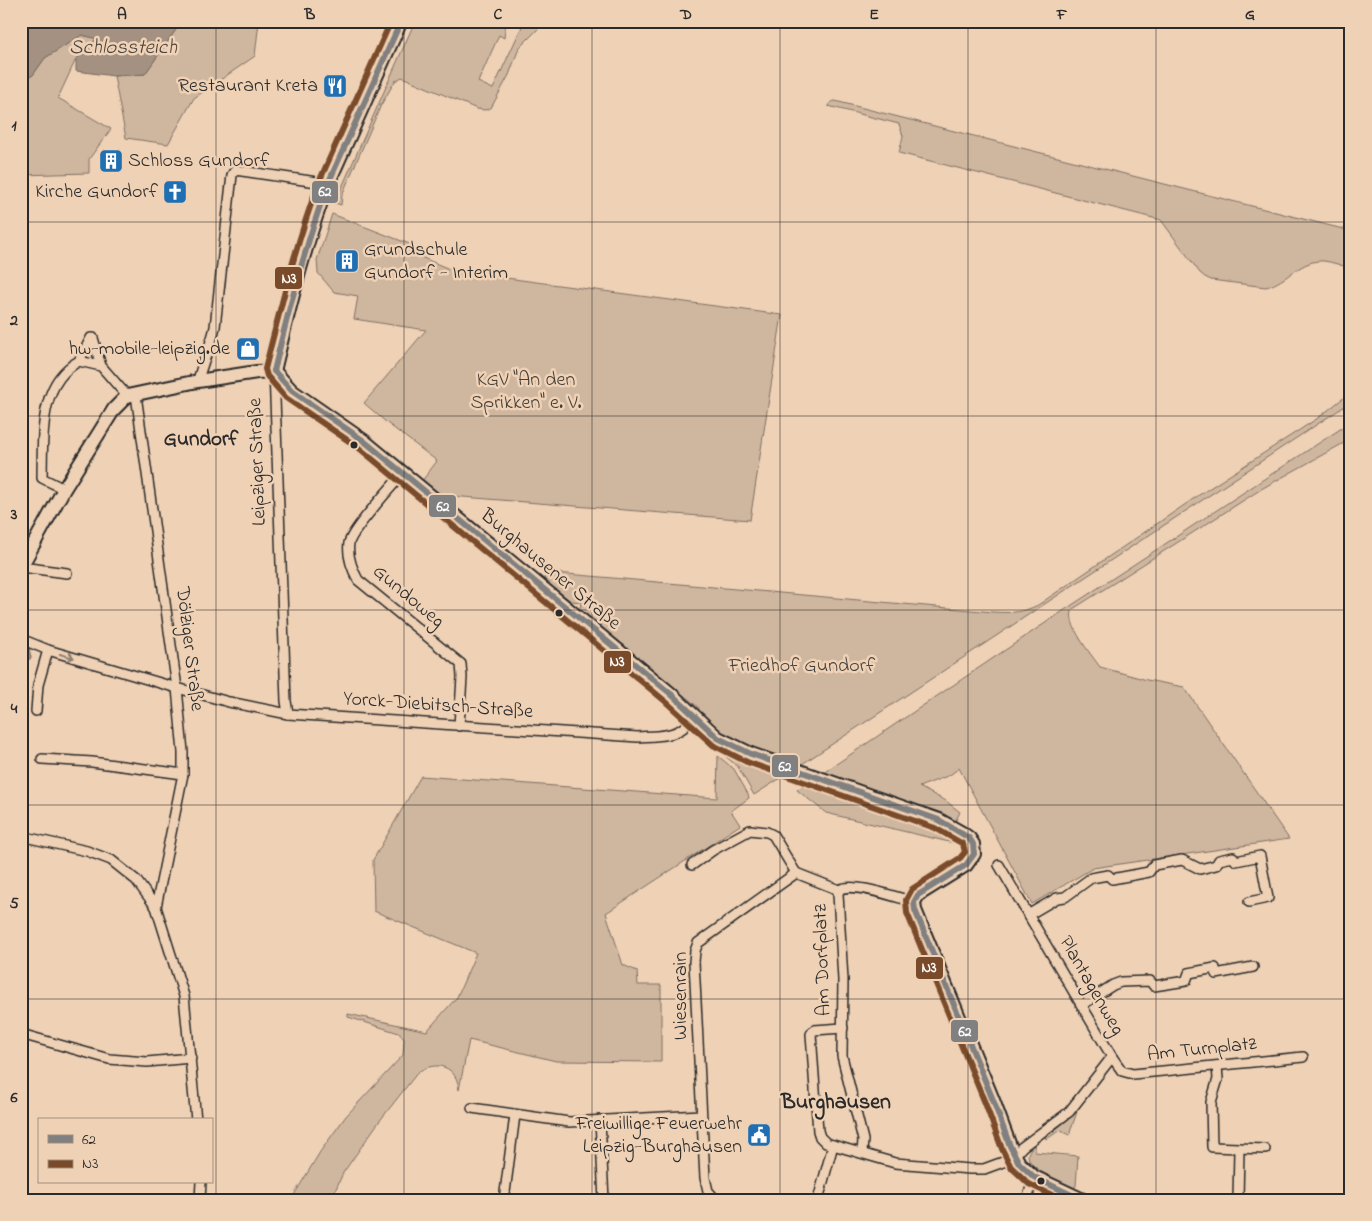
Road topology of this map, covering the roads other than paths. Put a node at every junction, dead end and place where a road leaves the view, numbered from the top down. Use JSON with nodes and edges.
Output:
{"nodes":[{"id":1,"x":401,"y":21,"type":"edge"},
{"id":2,"x":327,"y":186,"type":"junction"},
{"id":3,"x":79,"y":360,"type":"junction"},
{"id":4,"x":101,"y":366,"type":"junction"},
{"id":5,"x":274,"y":371,"type":"junction"},
{"id":6,"x":198,"y":381,"type":"junction"},
{"id":7,"x":132,"y":395,"type":"junction"},
{"id":8,"x":403,"y":473,"type":"junction"},
{"id":9,"x":64,"y":490,"type":"junction"},
{"id":10,"x":21,"y":567,"type":"edge"},
{"id":11,"x":67,"y":573,"type":"dead end"},
{"id":12,"x":21,"y":640,"type":"edge"},
{"id":13,"x":48,"y":650,"type":"junction"},
{"id":14,"x":177,"y":688,"type":"junction"},
{"id":15,"x":36,"y":712,"type":"dead end"},
{"id":16,"x":288,"y":714,"type":"junction"},
{"id":17,"x":693,"y":715,"type":"junction"},
{"id":18,"x":459,"y":726,"type":"junction"},
{"id":19,"x":42,"y":759,"type":"dead end"},
{"id":20,"x":183,"y":774,"type":"junction"},
{"id":21,"x":21,"y":836,"type":"edge"},
{"id":22,"x":692,"y":865,"type":"dead end"},
{"id":23,"x":999,"y":865,"type":"dead end"},
{"id":24,"x":796,"y":873,"type":"junction"},
{"id":25,"x":839,"y":890,"type":"junction"},
{"id":26,"x":914,"y":902,"type":"junction"},
{"id":27,"x":1249,"y":902,"type":"dead end"},
{"id":28,"x":156,"y":907,"type":"junction"},
{"id":29,"x":1028,"y":915,"type":"junction"},
{"id":30,"x":1253,"y":967,"type":"dead end"},
{"id":31,"x":1082,"y":1004,"type":"junction"},
{"id":32,"x":843,"y":1028,"type":"junction"},
{"id":33,"x":21,"y":1034,"type":"edge"},
{"id":34,"x":1112,"y":1057,"type":"junction"},
{"id":35,"x":1303,"y":1057,"type":"dead end"},
{"id":36,"x":191,"y":1058,"type":"junction"},
{"id":37,"x":1217,"y":1066,"type":"junction"},
{"id":38,"x":472,"y":1108,"type":"dead end"},
{"id":39,"x":515,"y":1115,"type":"junction"},
{"id":40,"x":701,"y":1115,"type":"junction"},
{"id":41,"x":196,"y":1118,"type":"edge"},
{"id":42,"x":600,"y":1120,"type":"junction"},
{"id":43,"x":833,"y":1145,"type":"junction"},
{"id":44,"x":1239,"y":1149,"type":"junction"},
{"id":45,"x":1265,"y":1149,"type":"dead end"},
{"id":46,"x":862,"y":1153,"type":"junction"},
{"id":47,"x":1015,"y":1155,"type":"junction"},
{"id":48,"x":1030,"y":1173,"type":"junction"},
{"id":49,"x":201,"y":1184,"type":"edge"},
{"id":50,"x":200,"y":1200,"type":"edge"},
{"id":51,"x":504,"y":1200,"type":"edge"},
{"id":52,"x":604,"y":1200,"type":"edge"},
{"id":53,"x":716,"y":1200,"type":"edge"},
{"id":54,"x":818,"y":1200,"type":"edge"},
{"id":55,"x":1027,"y":1200,"type":"edge"},
{"id":56,"x":1083,"y":1200,"type":"edge"},
{"id":57,"x":1238,"y":1200,"type":"edge"}],
"edges":[{"from":1,"to":2,"type":"street","name":"Leipziger Straße"},
{"from":2,"to":5,"type":"street","name":"Leipziger Straße"},
{"from":2,"to":6,"type":"street"},
{"from":3,"to":4,"type":"street"},
{"from":3,"to":4,"type":"street"},
{"from":3,"to":9,"type":"street"},
{"from":4,"to":7,"type":"street"},
{"from":5,"to":6,"type":"street"},
{"from":5,"to":8,"type":"street","name":"Burghausener Straße"},
{"from":5,"to":16,"type":"street","name":"Leipziger Straße"},
{"from":6,"to":7,"type":"street"},
{"from":7,"to":9,"type":"street"},
{"from":7,"to":14,"type":"street","name":"Dölziger Straße"},
{"from":8,"to":17,"type":"street","name":"Burghausener Straße"},
{"from":8,"to":18,"type":"street","name":"Gundoweg"},
{"from":9,"to":10,"type":"street"},
{"from":10,"to":11,"type":"street"},
{"from":12,"to":13,"type":"street","name":"Yorck-Diebitsch-Straße"},
{"from":13,"to":14,"type":"street","name":"Yorck-Diebitsch-Straße","one_way":true},
{"from":13,"to":15,"type":"street"},
{"from":14,"to":16,"type":"street","name":"Yorck-Diebitsch-Straße"},
{"from":14,"to":20,"type":"street","name":"Dölziger Straße"},
{"from":16,"to":18,"type":"street","name":"Yorck-Diebitsch-Straße"},
{"from":17,"to":18,"type":"street","name":"Yorck-Diebitsch-Straße"},
{"from":17,"to":26,"type":"street","name":"Burghausener Straße"},
{"from":19,"to":20,"type":"street"},
{"from":20,"to":28,"type":"street","name":"Dölziger Straße"},
{"from":21,"to":28,"type":"street"},
{"from":22,"to":24,"type":"street"},
{"from":23,"to":29,"type":"street","name":"Plantagenweg"},
{"from":24,"to":25,"type":"street"},
{"from":24,"to":40,"type":"street","name":"Wiesenrain"},
{"from":25,"to":26,"type":"street"},
{"from":25,"to":32,"type":"street","name":"Am Dorfplatz"},
{"from":26,"to":47,"type":"street"},
{"from":27,"to":29,"type":"street"},
{"from":28,"to":36,"type":"street"},
{"from":29,"to":31,"type":"street","name":"Plantagenweg"},
{"from":30,"to":31,"type":"street"},
{"from":31,"to":34,"type":"street","name":"Plantagenweg"},
{"from":32,"to":43,"type":"street","name":"Am Dorfplatz"},
{"from":32,"to":46,"type":"street","name":"Am Dorfplatz"},
{"from":33,"to":36,"type":"street"},
{"from":34,"to":37,"type":"street","name":"Am Turnplatz"},
{"from":34,"to":47,"type":"street","name":"Plantagenweg"},
{"from":35,"to":37,"type":"street","name":"Am Turnplatz"},
{"from":36,"to":41,"type":"street"},
{"from":37,"to":44,"type":"street"},
{"from":38,"to":39,"type":"street"},
{"from":39,"to":42,"type":"street"},
{"from":39,"to":51,"type":"street"},
{"from":40,"to":42,"type":"street"},
{"from":40,"to":53,"type":"street","name":"Wiesenrain"},
{"from":42,"to":52,"type":"street"},
{"from":43,"to":46,"type":"street"},
{"from":43,"to":54,"type":"street"},
{"from":44,"to":45,"type":"street"},
{"from":44,"to":57,"type":"street"},
{"from":46,"to":47,"type":"street"},
{"from":47,"to":48,"type":"street"},
{"from":48,"to":55,"type":"street"},
{"from":48,"to":56,"type":"street"},
{"from":49,"to":50,"type":"street"}]}
